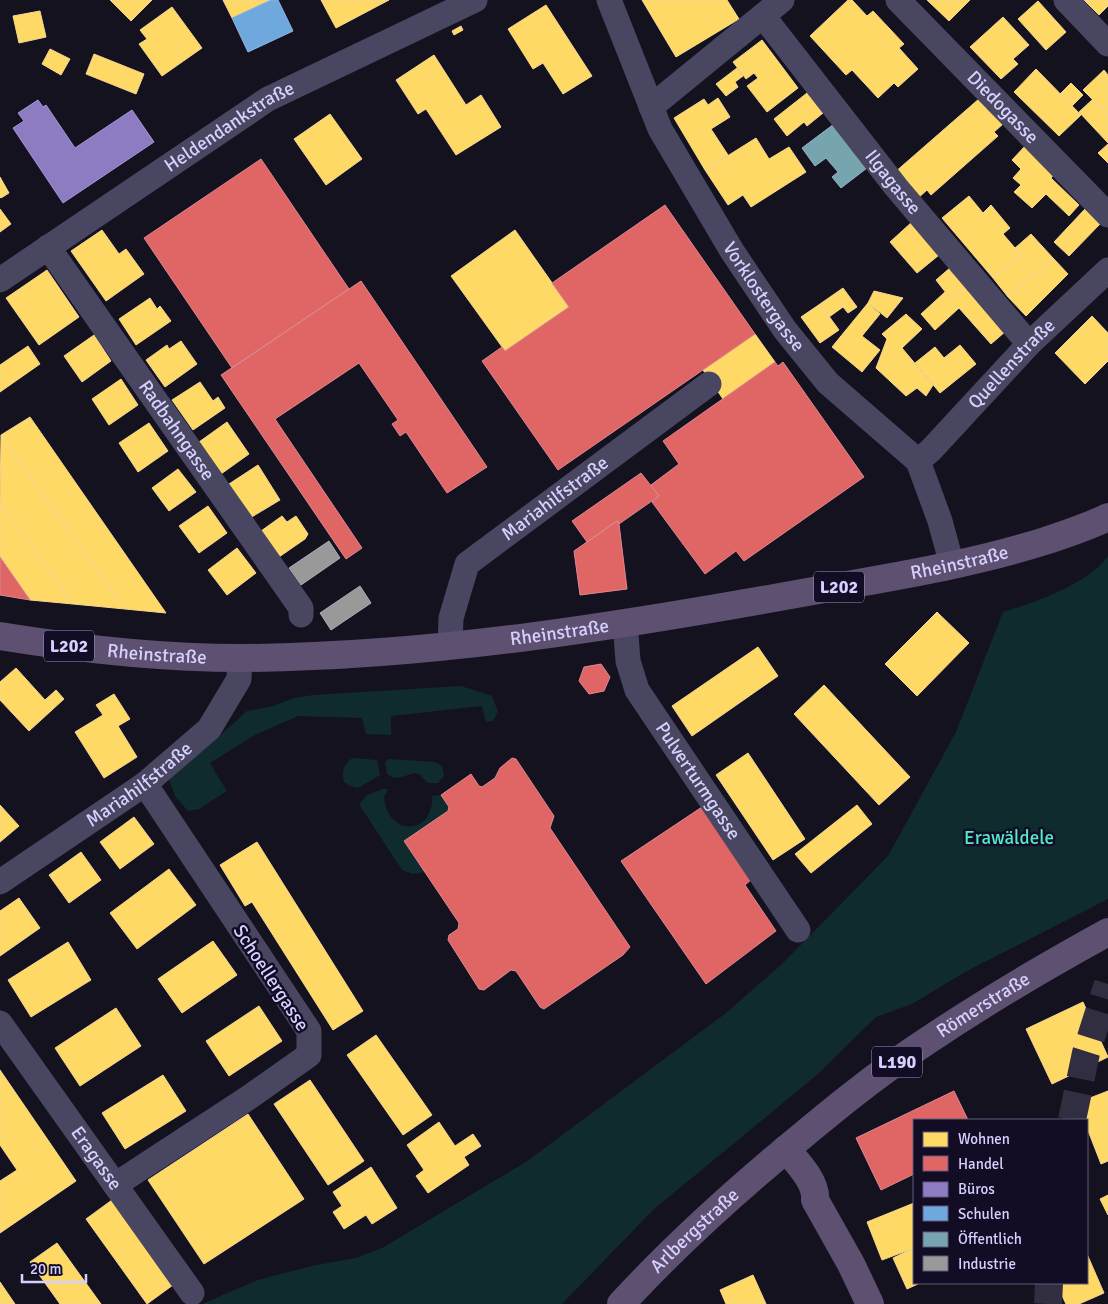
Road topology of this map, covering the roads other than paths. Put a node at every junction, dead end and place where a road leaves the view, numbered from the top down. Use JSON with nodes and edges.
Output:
{"nodes":[{"id":1,"x":476,"y":0,"type":"edge"},
{"id":2,"x":609,"y":0,"type":"edge"},
{"id":3,"x":782,"y":0,"type":"edge"},
{"id":4,"x":898,"y":0,"type":"edge"},
{"id":5,"x":1066,"y":0,"type":"edge"},
{"id":6,"x":763,"y":16,"type":"junction"},
{"id":7,"x":1108,"y":44,"type":"edge"},
{"id":8,"x":651,"y":107,"type":"junction"},
{"id":9,"x":1108,"y":215,"type":"edge"},
{"id":10,"x":48,"y":247,"type":"junction"},
{"id":11,"x":1108,"y":270,"type":"edge"},
{"id":12,"x":0,"y":280,"type":"edge"},
{"id":13,"x":1028,"y":344,"type":"junction"},
{"id":14,"x":709,"y":384,"type":"dead end"},
{"id":15,"x":918,"y":461,"type":"junction"},
{"id":16,"x":1108,"y":517,"type":"edge"},
{"id":17,"x":952,"y":565,"type":"junction"},
{"id":18,"x":301,"y":614,"type":"dead end"},
{"id":19,"x":625,"y":622,"type":"junction"},
{"id":20,"x":0,"y":636,"type":"edge"},
{"id":21,"x":450,"y":646,"type":"junction"},
{"id":22,"x":240,"y":658,"type":"junction"},
{"id":23,"x":145,"y":784,"type":"junction"},
{"id":24,"x":0,"y":882,"type":"edge"},
{"id":25,"x":798,"y":930,"type":"dead end"},
{"id":26,"x":1108,"y":932,"type":"edge"},
{"id":27,"x":0,"y":1023,"type":"edge"},
{"id":28,"x":779,"y":1155,"type":"junction"},
{"id":29,"x":115,"y":1185,"type":"junction"},
{"id":30,"x":192,"y":1293,"type":"dead end"},
{"id":31,"x":621,"y":1304,"type":"edge"},
{"id":32,"x":870,"y":1304,"type":"edge"}],
"edges":[{"from":1,"to":10,"type":"street","name":"Heldendankstraße"},
{"from":2,"to":8,"type":"street","name":"Vorklostergasse"},
{"from":3,"to":6,"type":"street"},
{"from":4,"to":9,"type":"street","name":"Diedogasse"},
{"from":5,"to":7,"type":"street"},
{"from":6,"to":8,"type":"street"},
{"from":6,"to":13,"type":"street","name":"Ilgagasse"},
{"from":8,"to":15,"type":"street","name":"Vorklostergasse"},
{"from":10,"to":12,"type":"street","name":"Heldendankstraße"},
{"from":10,"to":18,"type":"street","name":"Radbahngasse"},
{"from":11,"to":13,"type":"street","name":"Quellenstraße"},
{"from":13,"to":15,"type":"street","name":"Quellenstraße"},
{"from":14,"to":21,"type":"street","name":"Mariahilfstraße"},
{"from":15,"to":17,"type":"street","name":"Vorklostergasse"},
{"from":16,"to":17,"type":"main road","name":"Rheinstraße","number":"L202"},
{"from":17,"to":19,"type":"main road","name":"Rheinstraße","number":"L202"},
{"from":19,"to":21,"type":"main road","name":"Rheinstraße","number":"L202"},
{"from":19,"to":25,"type":"street","name":"Pulverturmgasse"},
{"from":20,"to":22,"type":"main road","name":"Rheinstraße","number":"L202"},
{"from":21,"to":22,"type":"main road","name":"Rheinstraße","number":"L202"},
{"from":22,"to":23,"type":"street","name":"Mariahilfstraße"},
{"from":23,"to":24,"type":"street","name":"Mariahilfstraße"},
{"from":23,"to":29,"type":"street","name":"Schoellergasse"},
{"from":26,"to":28,"type":"main road","name":"Römerstraße","number":"L190"},
{"from":27,"to":29,"type":"street","name":"Eragasse"},
{"from":28,"to":31,"type":"main road","name":"Arlbergstraße","number":"L190"},
{"from":28,"to":32,"type":"main road"},
{"from":29,"to":30,"type":"street","name":"Eragasse"}]}
